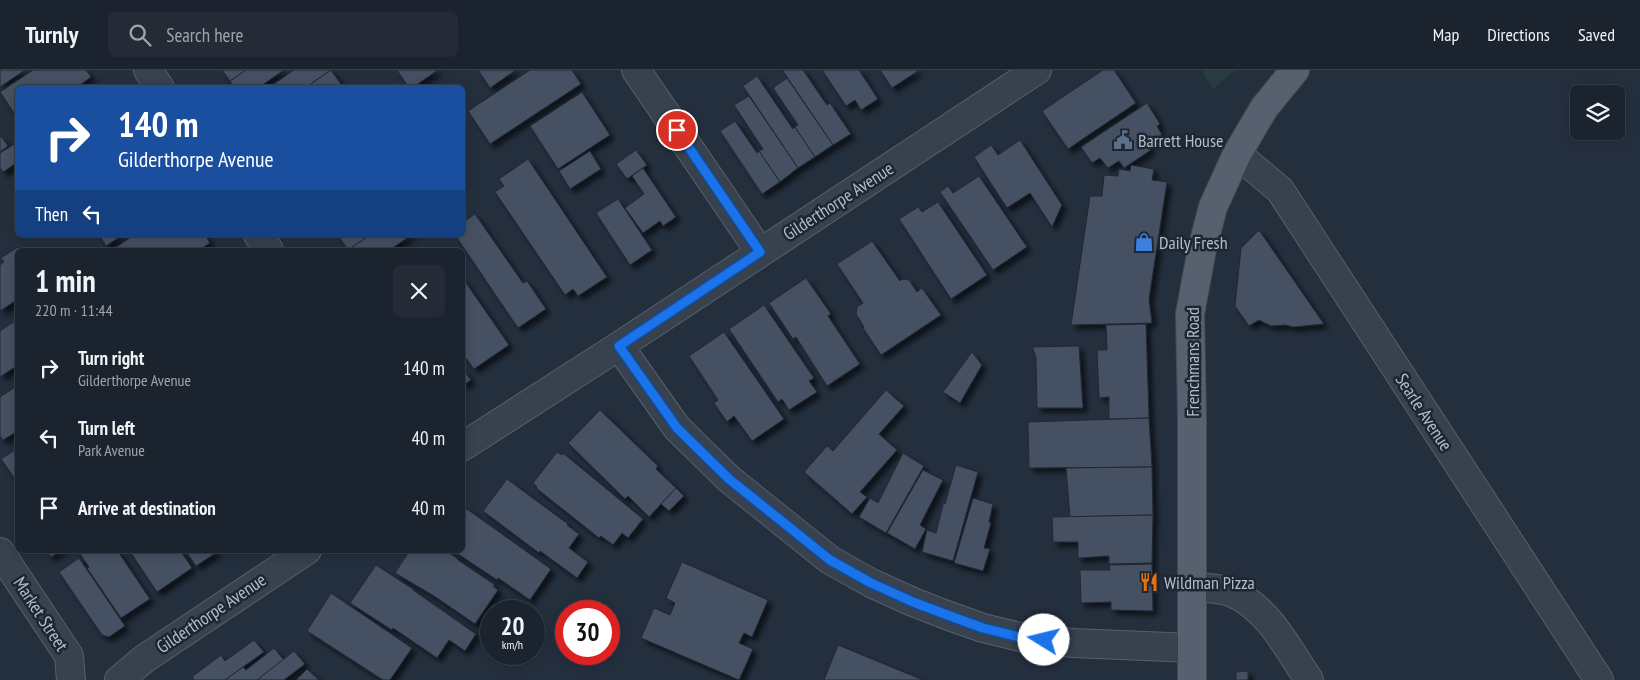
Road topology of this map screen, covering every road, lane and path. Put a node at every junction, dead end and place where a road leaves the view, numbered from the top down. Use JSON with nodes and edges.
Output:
{"nodes":[{"id":1,"x":148,"y":70,"type":"edge"},
{"id":2,"x":636,"y":70,"type":"edge"},
{"id":3,"x":1037,"y":70,"type":"edge"},
{"id":4,"x":1295,"y":70,"type":"edge"},
{"id":5,"x":158,"y":85,"type":"edge"},
{"id":6,"x":1237,"y":154,"type":"junction"},
{"id":7,"x":259,"y":237,"type":"edge"},
{"id":8,"x":267,"y":248,"type":"edge"},
{"id":9,"x":760,"y":252,"type":"junction"},
{"id":10,"x":619,"y":346,"type":"junction"},
{"id":11,"x":465,"y":445,"type":"edge"},
{"id":12,"x":0,"y":552,"type":"edge"},
{"id":13,"x":302,"y":553,"type":"edge"},
{"id":14,"x":1191,"y":586,"type":"junction"},
{"id":15,"x":1192,"y":648,"type":"junction"},
{"id":16,"x":71,"y":680,"type":"edge"},
{"id":17,"x":119,"y":680,"type":"edge"},
{"id":18,"x":1192,"y":680,"type":"edge"},
{"id":19,"x":1309,"y":680,"type":"edge"},
{"id":20,"x":1599,"y":680,"type":"edge"}],
"edges":[{"from":1,"to":5,"type":"street"},
{"from":2,"to":9,"type":"street"},
{"from":3,"to":9,"type":"street","name":"Gilderthorpe Avenue"},
{"from":4,"to":6,"type":"main road","name":"Frenchmans Road"},
{"from":6,"to":14,"type":"main road","name":"Frenchmans Road"},
{"from":6,"to":20,"type":"street","name":"Searle Avenue"},
{"from":7,"to":8,"type":"street"},
{"from":9,"to":10,"type":"street","name":"Gilderthorpe Avenue"},
{"from":10,"to":11,"type":"street","name":"Gilderthorpe Avenue"},
{"from":10,"to":15,"type":"street"},
{"from":12,"to":16,"type":"street","name":"Market Street"},
{"from":13,"to":17,"type":"street","name":"Gilderthorpe Avenue"},
{"from":14,"to":15,"type":"main road","name":"Frenchmans Road"},
{"from":14,"to":19,"type":"street"},
{"from":15,"to":18,"type":"main road","name":"Frenchmans Road"}]}
